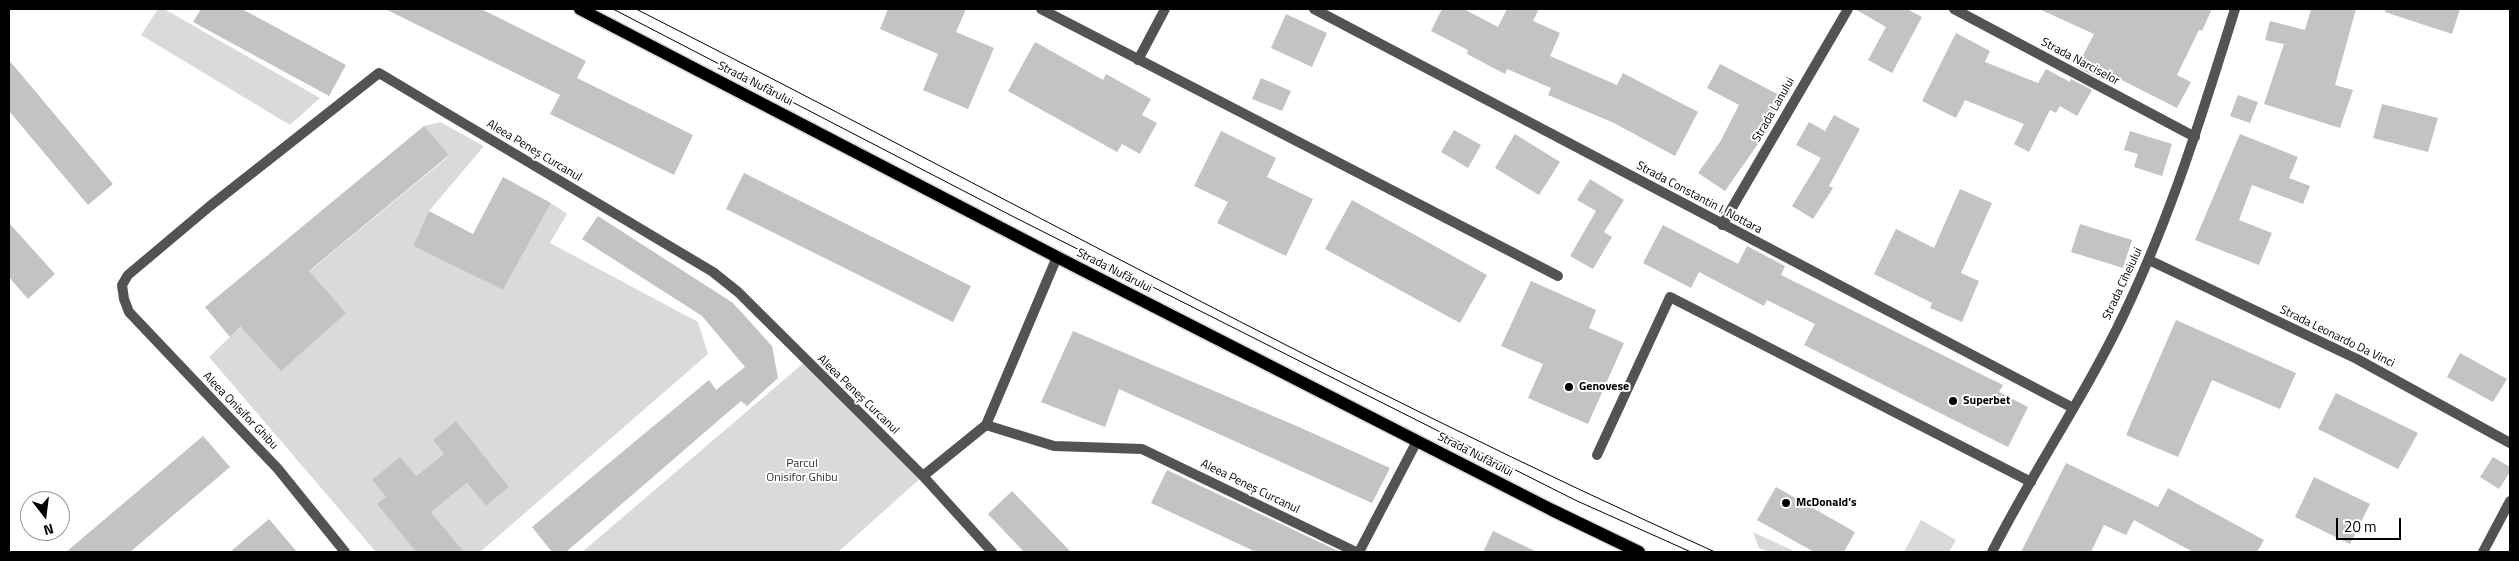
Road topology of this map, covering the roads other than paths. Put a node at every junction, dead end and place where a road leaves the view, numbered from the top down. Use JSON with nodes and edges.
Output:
{"nodes":[{"id":1,"x":580,"y":9,"type":"edge"},
{"id":2,"x":1041,"y":9,"type":"edge"},
{"id":3,"x":1164,"y":9,"type":"edge"},
{"id":4,"x":1314,"y":9,"type":"edge"},
{"id":5,"x":1848,"y":9,"type":"edge"},
{"id":6,"x":1954,"y":9,"type":"edge"},
{"id":7,"x":2235,"y":9,"type":"edge"},
{"id":8,"x":1138,"y":60,"type":"junction"},
{"id":9,"x":2195,"y":137,"type":"junction"},
{"id":10,"x":1722,"y":225,"type":"junction"},
{"id":11,"x":1057,"y":257,"type":"junction"},
{"id":12,"x":2149,"y":260,"type":"junction"},
{"id":13,"x":1558,"y":276,"type":"dead end"},
{"id":14,"x":122,"y":286,"type":"joint"},
{"id":15,"x":2073,"y":408,"type":"junction"},
{"id":16,"x":986,"y":425,"type":"junction"},
{"id":17,"x":1417,"y":441,"type":"junction"},
{"id":18,"x":2510,"y":443,"type":"edge"},
{"id":19,"x":1597,"y":455,"type":"dead end"},
{"id":20,"x":923,"y":476,"type":"junction"},
{"id":21,"x":2031,"y":482,"type":"junction"},
{"id":22,"x":2510,"y":501,"type":"edge"},
{"id":23,"x":345,"y":552,"type":"edge"},
{"id":24,"x":992,"y":552,"type":"edge"},
{"id":25,"x":1358,"y":552,"type":"edge"},
{"id":26,"x":1639,"y":552,"type":"edge"},
{"id":27,"x":1992,"y":552,"type":"edge"},
{"id":28,"x":2483,"y":552,"type":"edge"}],
"edges":[{"from":1,"to":11,"type":"main road","name":"Strada Nufărului"},
{"from":2,"to":8,"type":"street"},
{"from":3,"to":8,"type":"street"},
{"from":4,"to":10,"type":"street","name":"Strada Constantin I. Nottara"},
{"from":5,"to":10,"type":"street","name":"Strada Lanului"},
{"from":6,"to":9,"type":"street","name":"Strada Narciselor"},
{"from":7,"to":9,"type":"street","name":"Strada Ciheiului"},
{"from":8,"to":13,"type":"street"},
{"from":9,"to":12,"type":"street","name":"Strada Ciheiului"},
{"from":10,"to":15,"type":"street","name":"Strada Constantin I. Nottara"},
{"from":11,"to":16,"type":"street"},
{"from":11,"to":17,"type":"main road","name":"Strada Nufărului"},
{"from":12,"to":15,"type":"street","name":"Strada Ciheiului"},
{"from":12,"to":18,"type":"street","name":"Strada Leonardo Da Vinci"},
{"from":14,"to":20,"type":"street","name":"Aleea Peneș Curcanul"},
{"from":14,"to":23,"type":"street","name":"Aleea Onisifor Ghibu"},
{"from":15,"to":21,"type":"street","name":"Strada Ciheiului"},
{"from":16,"to":20,"type":"street"},
{"from":16,"to":25,"type":"street","name":"Aleea Peneș Curcanul"},
{"from":17,"to":25,"type":"street"},
{"from":17,"to":26,"type":"main road","name":"Strada Nufărului"},
{"from":19,"to":21,"type":"street"},
{"from":20,"to":24,"type":"street","name":"Aleea Peneș Curcanul"},
{"from":21,"to":27,"type":"street","name":"Strada Ciheiului"},
{"from":22,"to":28,"type":"street"}]}
